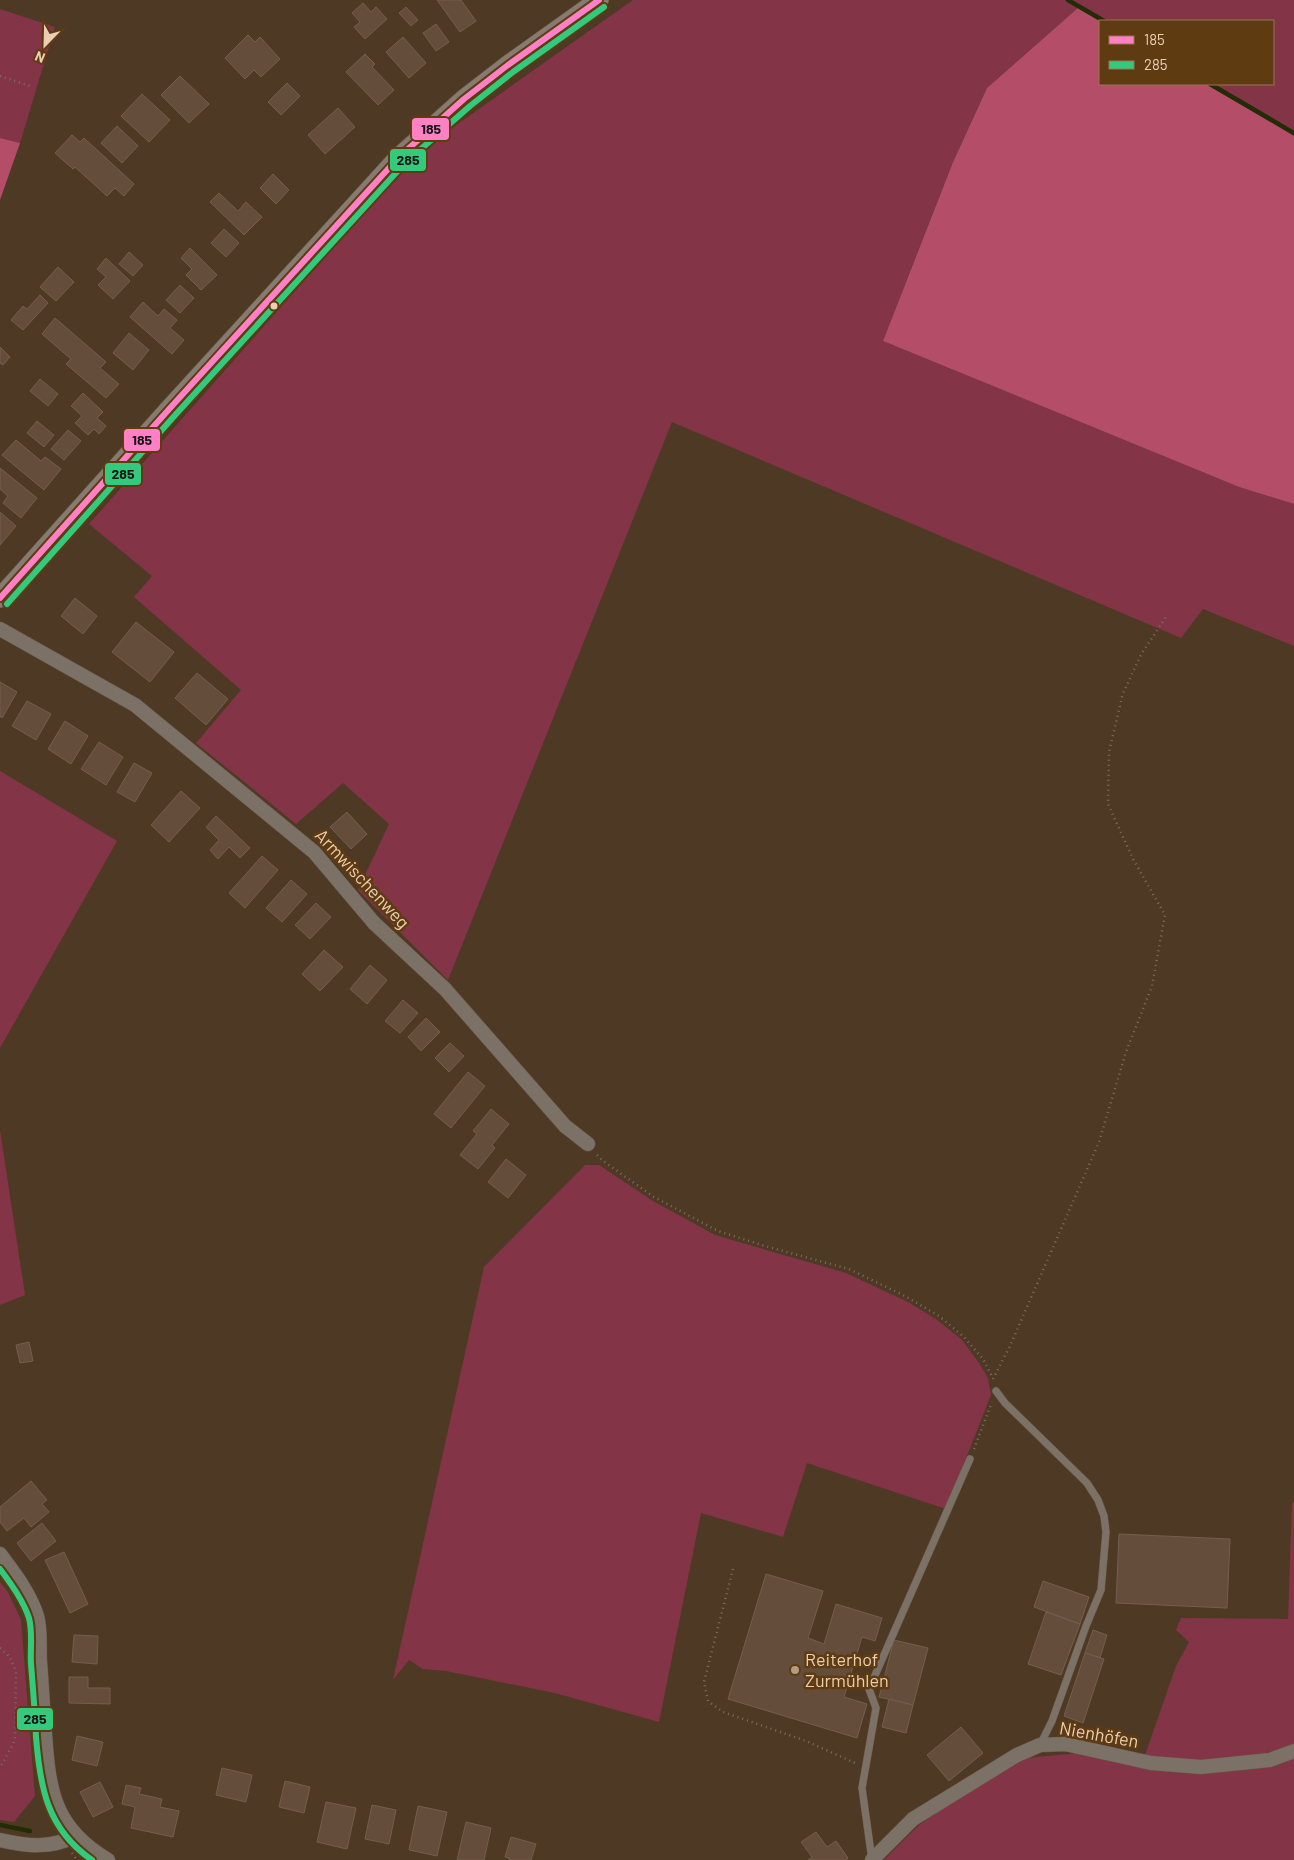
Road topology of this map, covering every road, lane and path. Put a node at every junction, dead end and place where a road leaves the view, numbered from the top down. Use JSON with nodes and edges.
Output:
{"nodes":[{"id":1,"x":599,"y":0,"type":"edge"},
{"id":2,"x":0,"y":76,"type":"edge"},
{"id":3,"x":33,"y":86,"type":"dead end"},
{"id":4,"x":0,"y":598,"type":"edge"},
{"id":5,"x":1166,"y":617,"type":"dead end"},
{"id":6,"x":0,"y":630,"type":"edge"},
{"id":7,"x":588,"y":1144,"type":"joint"},
{"id":8,"x":993,"y":1379,"type":"junction"},
{"id":9,"x":996,"y":1391,"type":"junction"},
{"id":10,"x":970,"y":1460,"type":"joint"},
{"id":11,"x":0,"y":1554,"type":"edge"},
{"id":12,"x":733,"y":1569,"type":"dead end"},
{"id":13,"x":0,"y":1648,"type":"edge"},
{"id":14,"x":1040,"y":1745,"type":"junction"},
{"id":15,"x":1294,"y":1751,"type":"edge"},
{"id":16,"x":0,"y":1768,"type":"edge"},
{"id":17,"x":866,"y":1768,"type":"junction"},
{"id":18,"x":76,"y":1836,"type":"junction"},
{"id":19,"x":0,"y":1840,"type":"edge"},
{"id":20,"x":108,"y":1860,"type":"edge"},
{"id":21,"x":872,"y":1860,"type":"edge"}],
"edges":[{"from":1,"to":4,"type":"main road"},
{"from":2,"to":3,"type":"path"},
{"from":5,"to":8,"type":"path"},
{"from":6,"to":7,"type":"street","name":"Armwischenweg"},
{"from":7,"to":8,"type":"path"},
{"from":8,"to":9,"type":"path"},
{"from":9,"to":10,"type":"path"},
{"from":9,"to":14,"type":"lane"},
{"from":10,"to":17,"type":"lane"},
{"from":11,"to":18,"type":"street"},
{"from":12,"to":17,"type":"path"},
{"from":13,"to":16,"type":"path"},
{"from":14,"to":15,"type":"street","name":"Nienhöfen"},
{"from":14,"to":21,"type":"street","name":"Nienhöfen"},
{"from":17,"to":21,"type":"lane"},
{"from":18,"to":19,"type":"street"},
{"from":18,"to":20,"type":"street"}]}
